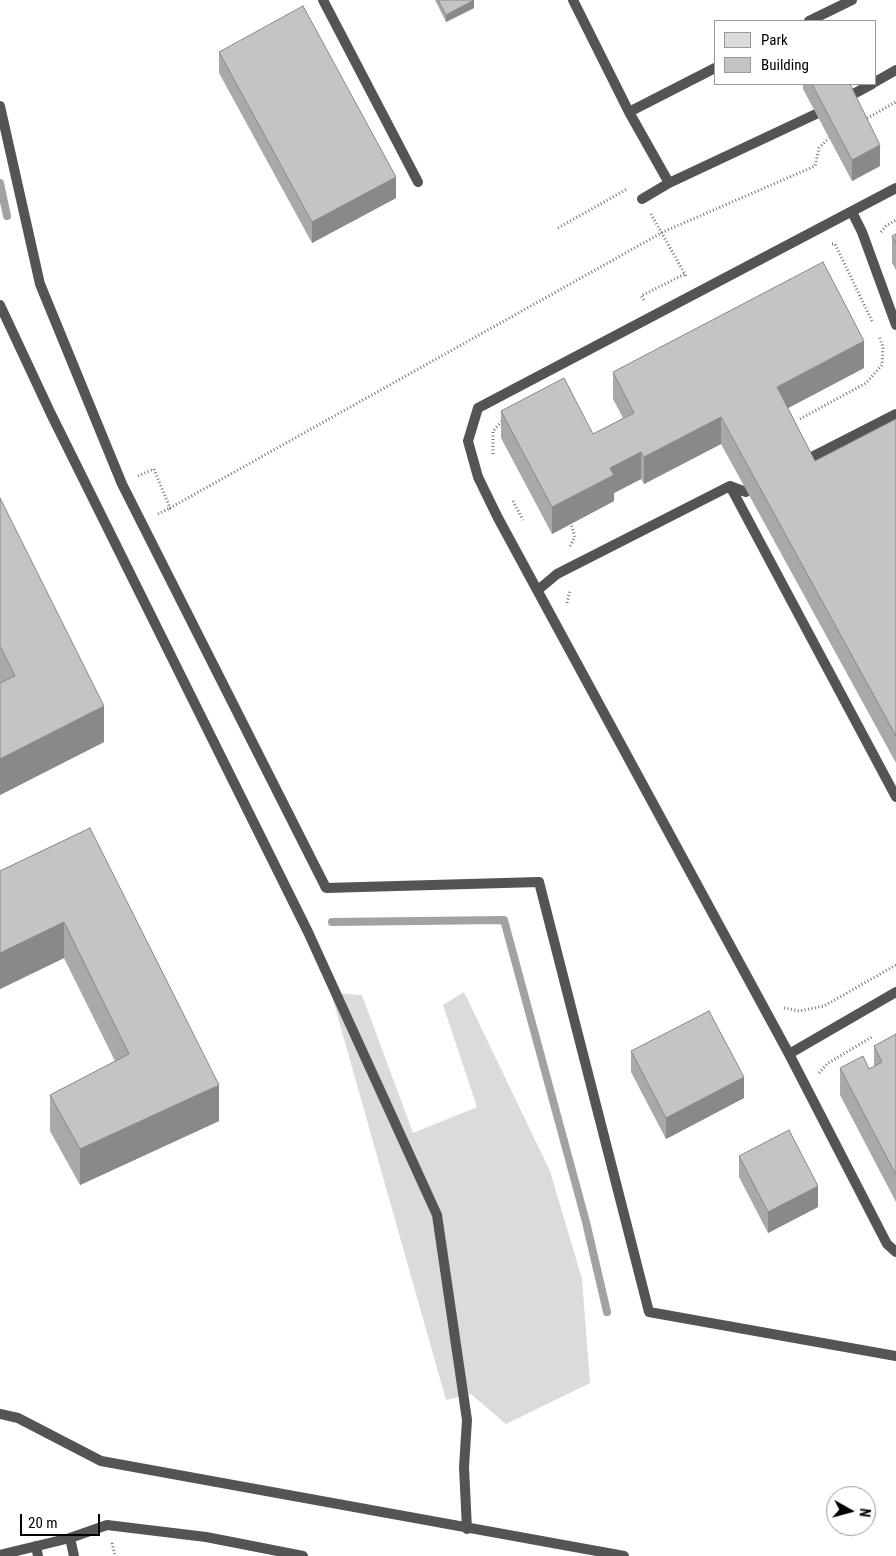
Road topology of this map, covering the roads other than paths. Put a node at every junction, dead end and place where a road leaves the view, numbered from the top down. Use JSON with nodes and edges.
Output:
{"nodes":[{"id":1,"x":323,"y":0,"type":"edge"},
{"id":2,"x":573,"y":0,"type":"edge"},
{"id":3,"x":852,"y":0,"type":"edge"},
{"id":4,"x":811,"y":20,"type":"edge"},
{"id":5,"x":714,"y":69,"type":"edge"},
{"id":6,"x":896,"y":70,"type":"edge"},
{"id":7,"x":876,"y":81,"type":"edge"},
{"id":8,"x":869,"y":85,"type":"edge"},
{"id":9,"x":846,"y":98,"type":"edge"},
{"id":10,"x":0,"y":106,"type":"edge"},
{"id":11,"x":629,"y":112,"type":"junction"},
{"id":12,"x":816,"y":114,"type":"edge"},
{"id":13,"x":418,"y":182,"type":"dead end"},
{"id":14,"x":669,"y":183,"type":"junction"},
{"id":15,"x":896,"y":188,"type":"edge"},
{"id":16,"x":642,"y":199,"type":"road end"},
{"id":17,"x":852,"y":212,"type":"junction"},
{"id":18,"x":0,"y":305,"type":"edge"},
{"id":19,"x":896,"y":325,"type":"edge"},
{"id":20,"x":896,"y":414,"type":"edge"},
{"id":21,"x":802,"y":462,"type":"edge"},
{"id":22,"x":730,"y":486,"type":"junction"},
{"id":23,"x":746,"y":492,"type":"dead end"},
{"id":24,"x":538,"y":590,"type":"junction"},
{"id":25,"x":896,"y":797,"type":"edge"},
{"id":26,"x":896,"y":992,"type":"edge"},
{"id":27,"x":789,"y":1054,"type":"junction"},
{"id":28,"x":896,"y":1252,"type":"edge"},
{"id":29,"x":896,"y":1356,"type":"edge"},
{"id":30,"x":0,"y":1414,"type":"edge"},
{"id":31,"x":467,"y":1528,"type":"junction"},
{"id":32,"x":70,"y":1538,"type":"junction"},
{"id":33,"x":37,"y":1551,"type":"edge"},
{"id":34,"x":0,"y":1556,"type":"edge"},
{"id":35,"x":74,"y":1556,"type":"edge"},
{"id":36,"x":303,"y":1556,"type":"edge"},
{"id":37,"x":624,"y":1556,"type":"edge"}],
"edges":[{"from":1,"to":13,"type":"lane"},
{"from":2,"to":11,"type":"lane"},
{"from":3,"to":4,"type":"lane"},
{"from":5,"to":11,"type":"lane"},
{"from":6,"to":7,"type":"lane"},
{"from":8,"to":9,"type":"lane"},
{"from":10,"to":29,"type":"lane"},
{"from":11,"to":14,"type":"lane"},
{"from":12,"to":14,"type":"lane"},
{"from":14,"to":16,"type":"lane"},
{"from":15,"to":17,"type":"lane"},
{"from":17,"to":19,"type":"lane"},
{"from":17,"to":24,"type":"lane"},
{"from":18,"to":31,"type":"lane"},
{"from":20,"to":21,"type":"lane"},
{"from":22,"to":23,"type":"lane"},
{"from":22,"to":24,"type":"lane"},
{"from":22,"to":25,"type":"lane"},
{"from":24,"to":27,"type":"lane"},
{"from":26,"to":27,"type":"lane"},
{"from":27,"to":28,"type":"lane"},
{"from":30,"to":31,"type":"lane"},
{"from":31,"to":37,"type":"lane"},
{"from":32,"to":33,"type":"lane"},
{"from":32,"to":35,"type":"lane"},
{"from":32,"to":36,"type":"lane"},
{"from":33,"to":34,"type":"lane"}]}
